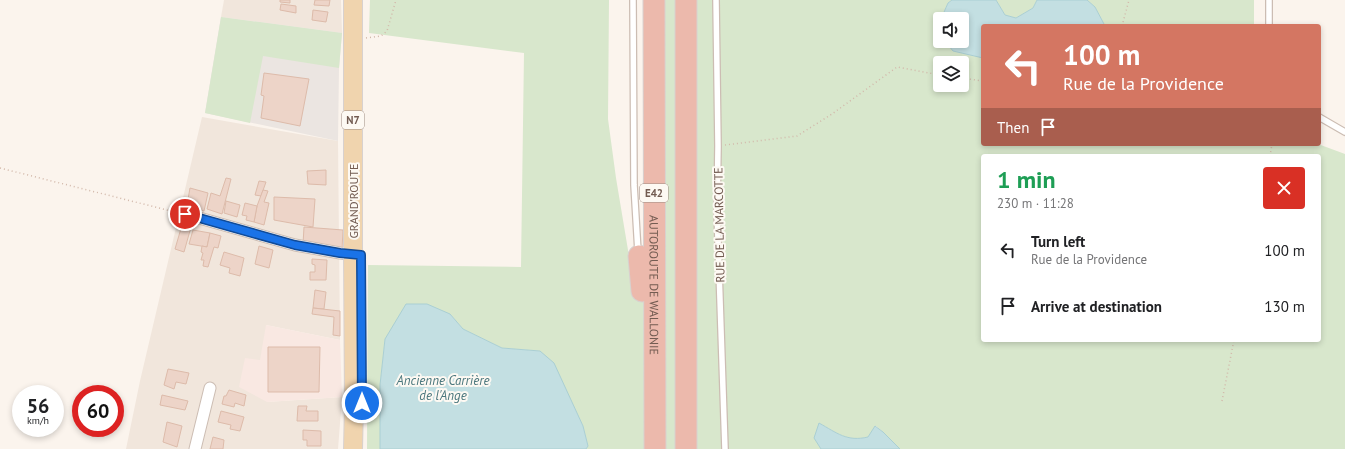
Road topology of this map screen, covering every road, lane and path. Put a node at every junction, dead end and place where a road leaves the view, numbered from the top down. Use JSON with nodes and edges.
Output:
{"nodes":[{"id":1,"x":353,"y":0,"type":"edge"},
{"id":2,"x":362,"y":0,"type":"edge"},
{"id":3,"x":396,"y":0,"type":"edge"},
{"id":4,"x":633,"y":0,"type":"edge"},
{"id":5,"x":654,"y":0,"type":"edge"},
{"id":6,"x":686,"y":0,"type":"edge"},
{"id":7,"x":716,"y":0,"type":"edge"},
{"id":8,"x":1129,"y":0,"type":"edge"},
{"id":9,"x":1269,"y":0,"type":"edge"},
{"id":10,"x":1123,"y":24,"type":"edge"},
{"id":11,"x":1269,"y":24,"type":"edge"},
{"id":12,"x":362,"y":37,"type":"junction"},
{"id":13,"x":933,"y":74,"type":"edge"},
{"id":14,"x":969,"y":79,"type":"edge"},
{"id":15,"x":981,"y":82,"type":"edge"},
{"id":16,"x":1321,"y":119,"type":"edge"},
{"id":17,"x":1345,"y":132,"type":"edge"},
{"id":18,"x":718,"y":146,"type":"junction"},
{"id":19,"x":0,"y":168,"type":"edge"},
{"id":20,"x":185,"y":214,"type":"joint"},
{"id":21,"x":357,"y":255,"type":"junction"},
{"id":22,"x":639,"y":256,"type":"joint"},
{"id":23,"x":1234,"y":342,"type":"edge"},
{"id":24,"x":654,"y":386,"type":"junction"},
{"id":25,"x":210,"y":388,"type":"dead end"},
{"id":26,"x":1222,"y":401,"type":"dead end"},
{"id":27,"x":195,"y":449,"type":"edge"},
{"id":28,"x":353,"y":449,"type":"edge"},
{"id":29,"x":362,"y":449,"type":"edge"},
{"id":30,"x":655,"y":449,"type":"edge"},
{"id":31,"x":686,"y":449,"type":"edge"},
{"id":32,"x":725,"y":449,"type":"edge"}],
"edges":[{"from":1,"to":21,"type":"main road","name":"GRAND'ROUTE","number":"N7"},
{"from":2,"to":12,"type":"main road","name":"GRAND'ROUTE","number":"N7"},
{"from":3,"to":12,"type":"path"},
{"from":4,"to":22,"type":"lane"},
{"from":5,"to":24,"type":"highway","name":"AUTOROUTE DE WALLONIE","number":"E42"},
{"from":6,"to":31,"type":"highway"},
{"from":7,"to":18,"type":"lane","name":"RUE DE LA MARCOTTE"},
{"from":8,"to":10,"type":"path"},
{"from":9,"to":11,"type":"lane"},
{"from":12,"to":21,"type":"main road","name":"GRAND'ROUTE","number":"N7"},
{"from":13,"to":18,"type":"path"},
{"from":14,"to":15,"type":"path"},
{"from":16,"to":17,"type":"lane"},
{"from":18,"to":32,"type":"lane","name":"RUE DE LA MARCOTTE"},
{"from":19,"to":20,"type":"path"},
{"from":20,"to":21,"type":"street"},
{"from":21,"to":28,"type":"main road","name":"GRAND'ROUTE","number":"N7"},
{"from":21,"to":29,"type":"main road","name":"GRAND'ROUTE","number":"N7"},
{"from":22,"to":24,"type":"highway"},
{"from":23,"to":26,"type":"path"},
{"from":24,"to":30,"type":"highway","name":"AUTOROUTE DE WALLONIE","number":"E42"},
{"from":25,"to":27,"type":"street"}]}
